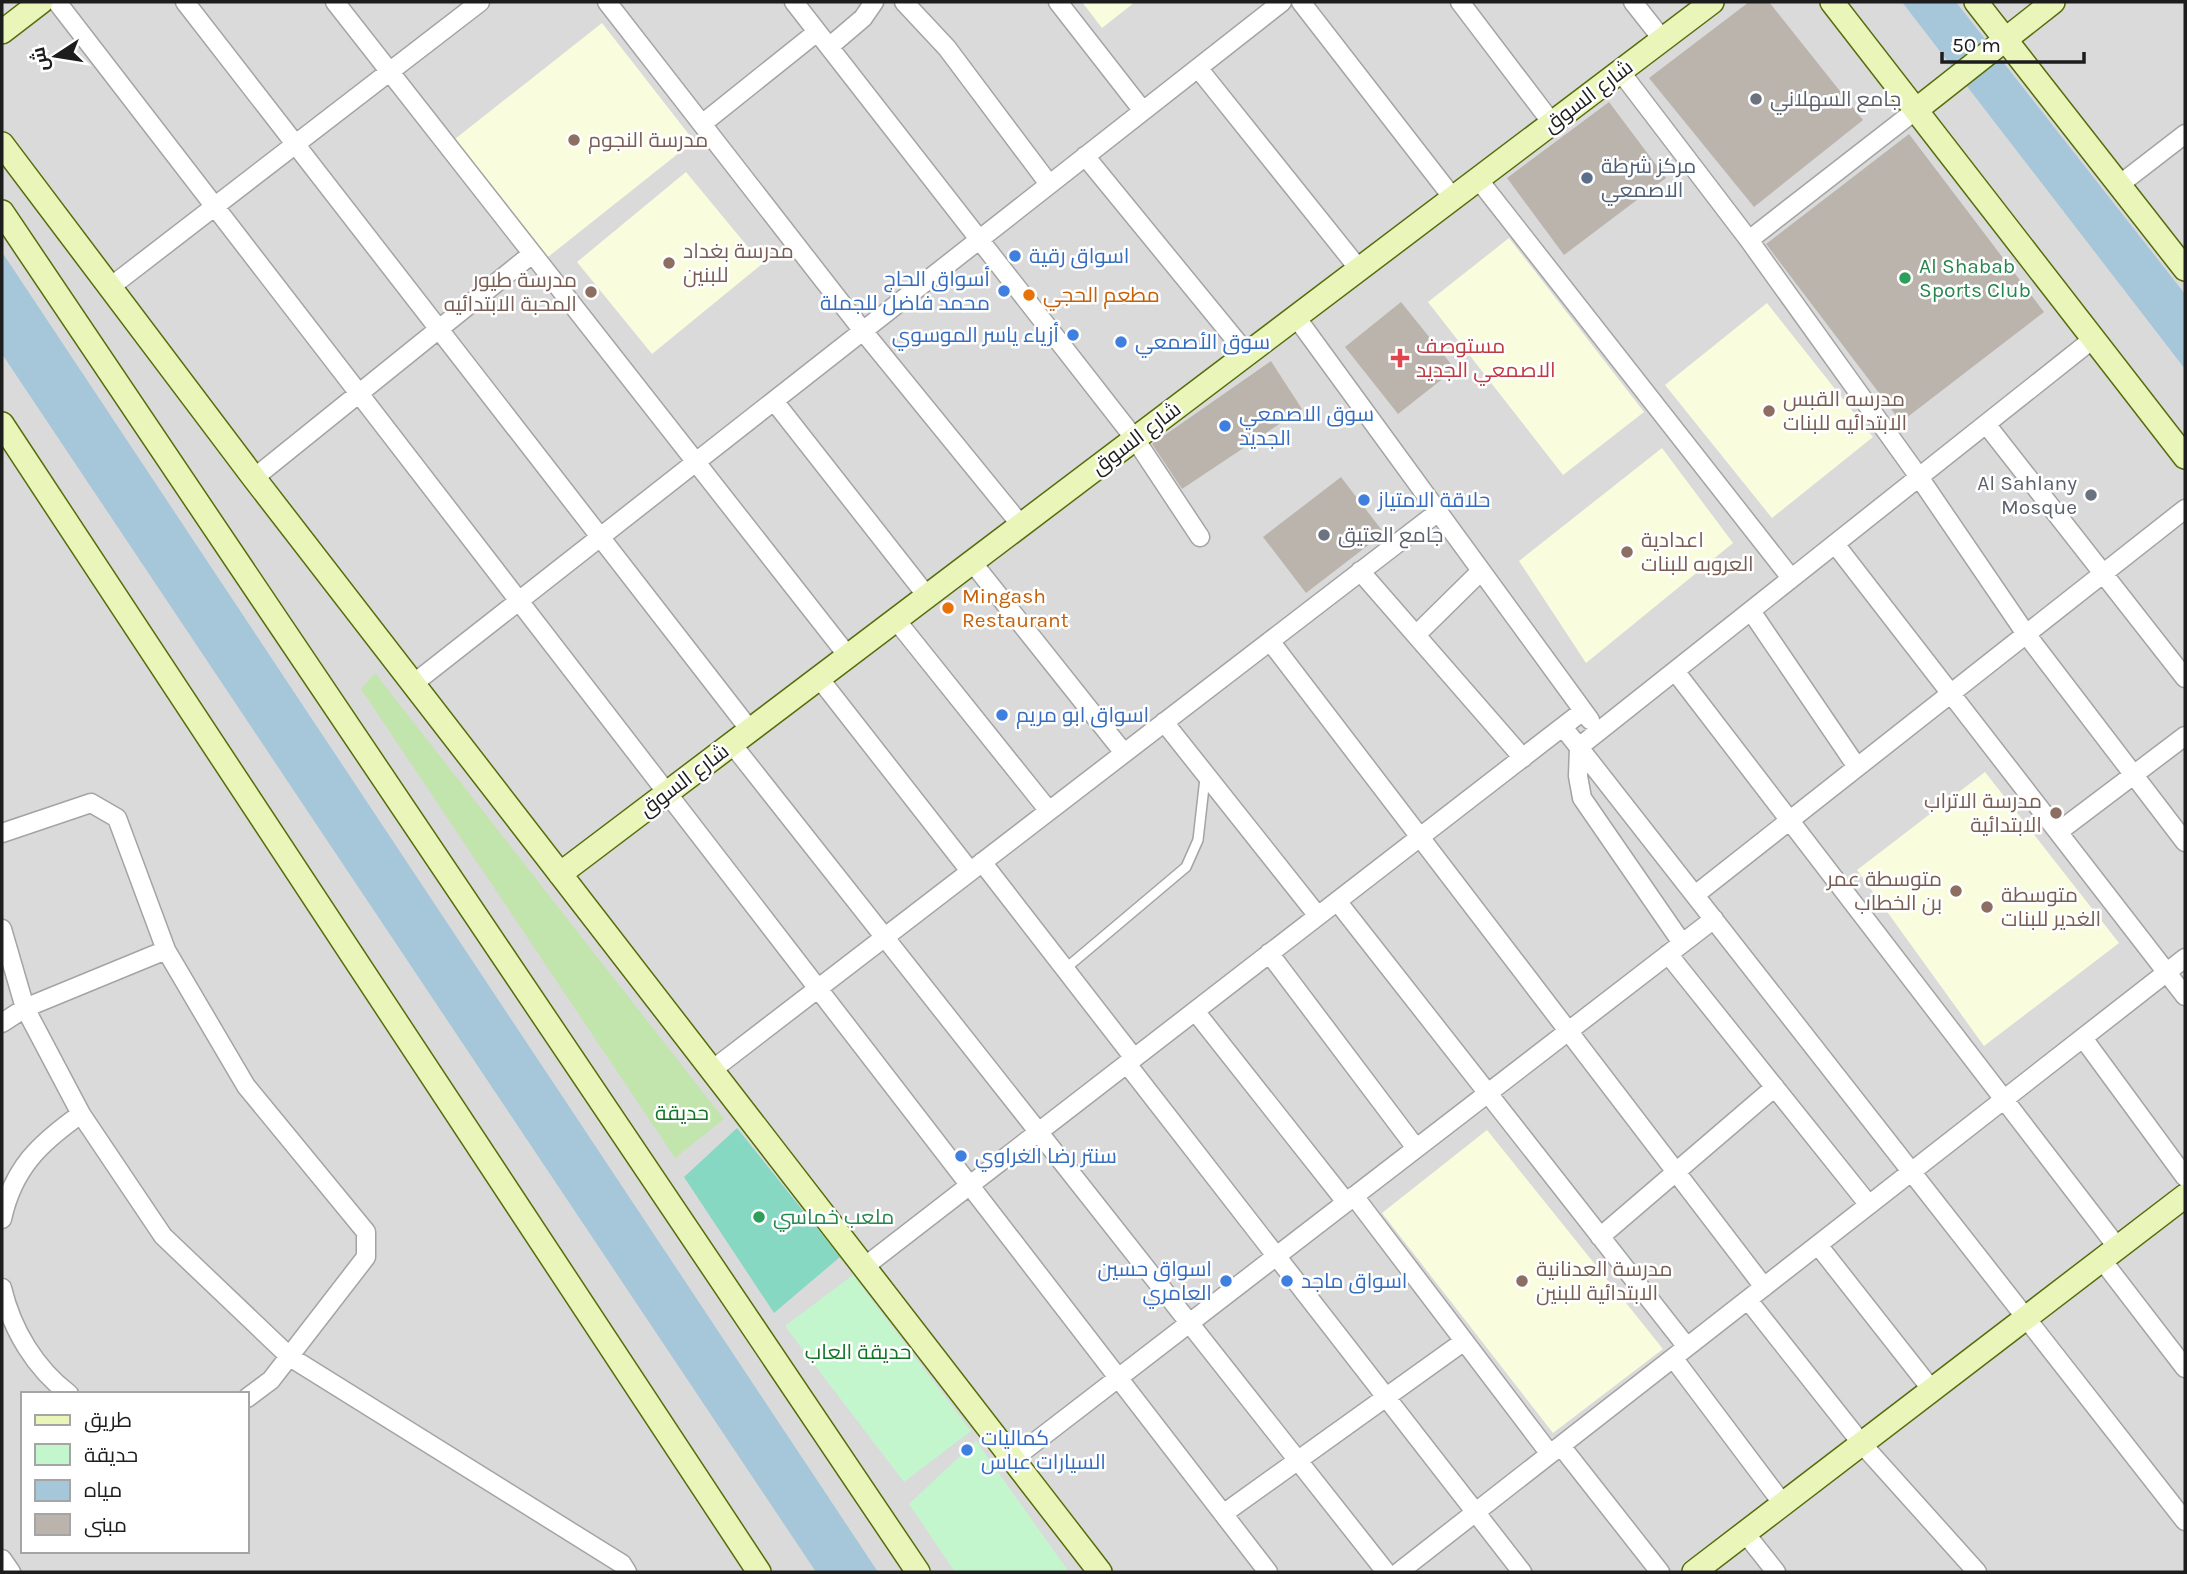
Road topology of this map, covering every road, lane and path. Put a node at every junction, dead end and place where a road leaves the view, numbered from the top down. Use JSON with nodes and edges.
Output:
{"nodes":[{"id":1,"x":41,"y":2,"type":"edge"},
{"id":2,"x":57,"y":2,"type":"edge"},
{"id":3,"x":185,"y":2,"type":"edge"},
{"id":4,"x":335,"y":2,"type":"edge"},
{"id":5,"x":480,"y":2,"type":"edge"},
{"id":6,"x":607,"y":2,"type":"edge"},
{"id":7,"x":794,"y":2,"type":"edge"},
{"id":8,"x":874,"y":2,"type":"edge"},
{"id":9,"x":904,"y":2,"type":"edge"},
{"id":10,"x":1058,"y":2,"type":"edge"},
{"id":11,"x":1282,"y":2,"type":"edge"},
{"id":12,"x":1301,"y":2,"type":"edge"},
{"id":13,"x":1460,"y":2,"type":"edge"},
{"id":14,"x":1633,"y":2,"type":"edge"},
{"id":15,"x":1712,"y":2,"type":"edge"},
{"id":16,"x":1832,"y":2,"type":"edge"},
{"id":17,"x":1976,"y":2,"type":"edge"},
{"id":18,"x":2053,"y":2,"type":"edge"},
{"id":19,"x":2,"y":32,"type":"edge"},
{"id":20,"x":817,"y":32,"type":"junction"},
{"id":21,"x":2005,"y":38,"type":"junction"},
{"id":22,"x":1663,"y":40,"type":"junction"},
{"id":23,"x":829,"y":47,"type":"junction"},
{"id":24,"x":1198,"y":68,"type":"junction"},
{"id":25,"x":389,"y":70,"type":"junction"},
{"id":26,"x":1620,"y":71,"type":"junction"},
{"id":27,"x":1916,"y":110,"type":"junction"},
{"id":28,"x":1143,"y":111,"type":"junction"},
{"id":29,"x":1552,"y":123,"type":"junction"},
{"id":30,"x":702,"y":124,"type":"junction"},
{"id":31,"x":2185,"y":135,"type":"edge"},
{"id":32,"x":295,"y":143,"type":"junction"},
{"id":33,"x":2,"y":145,"type":"edge"},
{"id":34,"x":1085,"y":156,"type":"junction"},
{"id":35,"x":1478,"y":179,"type":"junction"},
{"id":36,"x":1049,"y":184,"type":"junction"},
{"id":37,"x":2119,"y":185,"type":"junction"},
{"id":38,"x":1453,"y":198,"type":"junction"},
{"id":39,"x":215,"y":205,"type":"junction"},
{"id":40,"x":2,"y":212,"type":"edge"},
{"id":41,"x":979,"y":239,"type":"junction"},
{"id":42,"x":1749,"y":240,"type":"junction"},
{"id":43,"x":532,"y":254,"type":"junction"},
{"id":44,"x":1359,"y":269,"type":"junction"},
{"id":45,"x":2185,"y":269,"type":"edge"},
{"id":46,"x":109,"y":288,"type":"junction"},
{"id":47,"x":1296,"y":317,"type":"junction"},
{"id":48,"x":439,"y":330,"type":"junction"},
{"id":49,"x":863,"y":331,"type":"junction"},
{"id":50,"x":2094,"y":339,"type":"junction"},
{"id":51,"x":1247,"y":354,"type":"junction"},
{"id":52,"x":359,"y":393,"type":"junction"},
{"id":53,"x":774,"y":401,"type":"junction"},
{"id":54,"x":2,"y":424,"type":"edge"},
{"id":55,"x":1986,"y":424,"type":"junction"},
{"id":56,"x":1135,"y":439,"type":"junction"},
{"id":57,"x":2185,"y":457,"type":"edge"},
{"id":58,"x":696,"y":462,"type":"junction"},
{"id":59,"x":1919,"y":477,"type":"junction"},
{"id":60,"x":254,"y":478,"type":"junction"},
{"id":61,"x":2185,"y":509,"type":"edge"},
{"id":62,"x":1438,"y":512,"type":"junction"},
{"id":63,"x":1021,"y":525,"type":"junction"},
{"id":64,"x":600,"y":537,"type":"junction"},
{"id":65,"x":1200,"y":537,"type":"dead end"},
{"id":66,"x":1835,"y":544,"type":"junction"},
{"id":67,"x":972,"y":562,"type":"junction"},
{"id":68,"x":1360,"y":571,"type":"junction"},
{"id":69,"x":1481,"y":571,"type":"junction"},
{"id":70,"x":2104,"y":574,"type":"junction"},
{"id":71,"x":1791,"y":578,"type":"junction"},
{"id":72,"x":927,"y":596,"type":"junction"},
{"id":73,"x":519,"y":601,"type":"junction"},
{"id":74,"x":1751,"y":611,"type":"junction"},
{"id":75,"x":896,"y":620,"type":"junction"},
{"id":76,"x":2026,"y":634,"type":"junction"},
{"id":77,"x":1416,"y":635,"type":"junction"},
{"id":78,"x":1270,"y":641,"type":"junction"},
{"id":79,"x":848,"y":656,"type":"junction"},
{"id":80,"x":1675,"y":671,"type":"junction"},
{"id":81,"x":819,"y":678,"type":"junction"},
{"id":82,"x":2185,"y":678,"type":"edge"},
{"id":83,"x":413,"y":684,"type":"junction"},
{"id":84,"x":1951,"y":694,"type":"junction"},
{"id":85,"x":1583,"y":711,"type":"junction"},
{"id":86,"x":1164,"y":722,"type":"junction"},
{"id":87,"x":1563,"y":727,"type":"junction"},
{"id":88,"x":750,"y":730,"type":"junction"},
{"id":89,"x":1599,"y":731,"type":"junction"},
{"id":90,"x":2185,"y":736,"type":"edge"},
{"id":91,"x":732,"y":744,"type":"junction"},
{"id":92,"x":1579,"y":747,"type":"junction"},
{"id":93,"x":1124,"y":753,"type":"junction"},
{"id":94,"x":1523,"y":758,"type":"junction"},
{"id":95,"x":1857,"y":767,"type":"junction"},
{"id":96,"x":1206,"y":775,"type":"junction"},
{"id":97,"x":2134,"y":775,"type":"junction"},
{"id":98,"x":667,"y":793,"type":"junction"},
{"id":99,"x":1049,"y":811,"type":"junction"},
{"id":100,"x":1790,"y":821,"type":"junction"},
{"id":101,"x":2,"y":832,"type":"edge"},
{"id":102,"x":2058,"y":832,"type":"junction"},
{"id":103,"x":1420,"y":837,"type":"junction"},
{"id":104,"x":2185,"y":842,"type":"edge"},
{"id":105,"x":976,"y":867,"type":"junction"},
{"id":106,"x":560,"y":874,"type":"junction"},
{"id":107,"x":1695,"y":895,"type":"junction"},
{"id":108,"x":1337,"y":901,"type":"junction"},
{"id":109,"x":1318,"y":916,"type":"junction"},
{"id":110,"x":1714,"y":919,"type":"junction"},
{"id":111,"x":2,"y":929,"type":"edge"},
{"id":112,"x":884,"y":937,"type":"junction"},
{"id":113,"x":1675,"y":948,"type":"junction"},
{"id":114,"x":166,"y":950,"type":"junction"},
{"id":115,"x":1269,"y":953,"type":"junction"},
{"id":116,"x":2185,"y":958,"type":"edge"},
{"id":117,"x":1065,"y":968,"type":"junction"},
{"id":118,"x":2167,"y":972,"type":"junction"},
{"id":119,"x":818,"y":989,"type":"junction"},
{"id":120,"x":2185,"y":996,"type":"edge"},
{"id":121,"x":25,"y":1008,"type":"junction"},
{"id":122,"x":1195,"y":1011,"type":"junction"},
{"id":123,"x":2,"y":1023,"type":"edge"},
{"id":124,"x":1568,"y":1030,"type":"junction"},
{"id":125,"x":2083,"y":1038,"type":"junction"},
{"id":126,"x":1130,"y":1061,"type":"junction"},
{"id":127,"x":712,"y":1070,"type":"junction"},
{"id":128,"x":1775,"y":1087,"type":"junction"},
{"id":129,"x":1486,"y":1094,"type":"junction"},
{"id":130,"x":2004,"y":1100,"type":"junction"},
{"id":131,"x":81,"y":1114,"type":"junction"},
{"id":132,"x":1038,"y":1132,"type":"junction"},
{"id":133,"x":1416,"y":1148,"type":"junction"},
{"id":134,"x":1676,"y":1172,"type":"junction"},
{"id":135,"x":1912,"y":1172,"type":"junction"},
{"id":136,"x":2185,"y":1177,"type":"edge"},
{"id":137,"x":969,"y":1185,"type":"junction"},
{"id":138,"x":2185,"y":1196,"type":"edge"},
{"id":139,"x":1350,"y":1199,"type":"junction"},
{"id":140,"x":1869,"y":1205,"type":"junction"},
{"id":141,"x":2,"y":1220,"type":"edge"},
{"id":142,"x":1600,"y":1237,"type":"junction"},
{"id":143,"x":1818,"y":1245,"type":"junction"},
{"id":144,"x":2110,"y":1254,"type":"junction"},
{"id":145,"x":1275,"y":1256,"type":"junction"},
{"id":146,"x":864,"y":1267,"type":"junction"},
{"id":147,"x":1765,"y":1287,"type":"junction"},
{"id":148,"x":2,"y":1289,"type":"edge"},
{"id":149,"x":1748,"y":1300,"type":"junction"},
{"id":150,"x":2026,"y":1318,"type":"junction"},
{"id":151,"x":1189,"y":1323,"type":"junction"},
{"id":152,"x":1463,"y":1342,"type":"junction"},
{"id":153,"x":1680,"y":1353,"type":"junction"},
{"id":154,"x":290,"y":1357,"type":"junction"},
{"id":155,"x":2185,"y":1368,"type":"edge"},
{"id":156,"x":1118,"y":1378,"type":"junction"},
{"id":157,"x":1932,"y":1390,"type":"junction"},
{"id":158,"x":67,"y":1392,"type":"edge"},
{"id":159,"x":1388,"y":1396,"type":"junction"},
{"id":160,"x":248,"y":1397,"type":"edge"},
{"id":161,"x":1862,"y":1444,"type":"junction"},
{"id":162,"x":1555,"y":1450,"type":"junction"},
{"id":163,"x":1013,"y":1459,"type":"junction"},
{"id":164,"x":1298,"y":1460,"type":"junction"},
{"id":165,"x":1783,"y":1504,"type":"junction"},
{"id":166,"x":1475,"y":1513,"type":"junction"},
{"id":167,"x":1223,"y":1514,"type":"junction"},
{"id":168,"x":2185,"y":1521,"type":"edge"},
{"id":169,"x":1745,"y":1534,"type":"junction"},
{"id":170,"x":2,"y":1559,"type":"edge"},
{"id":171,"x":10,"y":1572,"type":"edge"},
{"id":172,"x":627,"y":1572,"type":"edge"},
{"id":173,"x":759,"y":1572,"type":"edge"},
{"id":174,"x":918,"y":1572,"type":"edge"},
{"id":175,"x":1100,"y":1572,"type":"edge"},
{"id":176,"x":1268,"y":1572,"type":"edge"},
{"id":177,"x":1386,"y":1572,"type":"edge"},
{"id":178,"x":1399,"y":1572,"type":"edge"},
{"id":179,"x":1522,"y":1572,"type":"edge"},
{"id":180,"x":1660,"y":1572,"type":"edge"},
{"id":181,"x":1694,"y":1572,"type":"edge"},
{"id":182,"x":1776,"y":1572,"type":"edge"},
{"id":183,"x":1976,"y":1572,"type":"edge"}],
"edges":[{"from":1,"to":19,"type":"street"},
{"from":2,"to":39,"type":"street"},
{"from":3,"to":32,"type":"street"},
{"from":4,"to":25,"type":"street"},
{"from":5,"to":25,"type":"street"},
{"from":6,"to":30,"type":"street"},
{"from":7,"to":20,"type":"street"},
{"from":8,"to":23,"type":"street"},
{"from":9,"to":36,"type":"street"},
{"from":10,"to":28,"type":"street"},
{"from":11,"to":24,"type":"street"},
{"from":12,"to":38,"type":"street"},
{"from":13,"to":29,"type":"street"},
{"from":14,"to":22,"type":"street"},
{"from":15,"to":22,"type":"street","name":"شارع السوق"},
{"from":16,"to":27,"type":"street"},
{"from":17,"to":21,"type":"street"},
{"from":18,"to":21,"type":"street"},
{"from":20,"to":23,"type":"street"},
{"from":20,"to":30,"type":"street"},
{"from":21,"to":27,"type":"street"},
{"from":21,"to":37,"type":"street"},
{"from":22,"to":26,"type":"street","name":"شارع السوق"},
{"from":23,"to":41,"type":"street"},
{"from":24,"to":28,"type":"street"},
{"from":24,"to":44,"type":"street"},
{"from":25,"to":32,"type":"street"},
{"from":25,"to":43,"type":"street"},
{"from":26,"to":29,"type":"street","name":"شارع السوق"},
{"from":26,"to":42,"type":"street"},
{"from":27,"to":42,"type":"street"},
{"from":27,"to":50,"type":"street"},
{"from":28,"to":34,"type":"street"},
{"from":29,"to":35,"type":"street","name":"شارع السوق"},
{"from":30,"to":49,"type":"street"},
{"from":31,"to":37,"type":"street"},
{"from":32,"to":39,"type":"street"},
{"from":32,"to":48,"type":"street"},
{"from":33,"to":46,"type":"street"},
{"from":34,"to":36,"type":"street"},
{"from":34,"to":51,"type":"street"},
{"from":35,"to":38,"type":"street","name":"شارع السوق"},
{"from":35,"to":71,"type":"street"},
{"from":36,"to":41,"type":"street"},
{"from":37,"to":45,"type":"street"},
{"from":38,"to":44,"type":"street","name":"شارع السوق"},
{"from":39,"to":46,"type":"street"},
{"from":39,"to":52,"type":"street"},
{"from":40,"to":174,"type":"street"},
{"from":41,"to":49,"type":"street"},
{"from":41,"to":56,"type":"street"},
{"from":42,"to":59,"type":"street"},
{"from":43,"to":48,"type":"street"},
{"from":43,"to":58,"type":"street"},
{"from":44,"to":47,"type":"street","name":"شارع السوق"},
{"from":46,"to":60,"type":"street"},
{"from":47,"to":51,"type":"street","name":"شارع السوق"},
{"from":47,"to":62,"type":"street"},
{"from":48,"to":52,"type":"street"},
{"from":48,"to":64,"type":"street"},
{"from":49,"to":53,"type":"street"},
{"from":49,"to":63,"type":"street"},
{"from":50,"to":55,"type":"street"},
{"from":50,"to":57,"type":"street"},
{"from":51,"to":56,"type":"street","name":"شارع السوق"},
{"from":52,"to":60,"type":"street"},
{"from":52,"to":73,"type":"street"},
{"from":53,"to":58,"type":"street"},
{"from":53,"to":72,"type":"street"},
{"from":54,"to":173,"type":"street"},
{"from":55,"to":59,"type":"street"},
{"from":55,"to":70,"type":"street"},
{"from":56,"to":63,"type":"street","name":"شارع السوق"},
{"from":56,"to":65,"type":"street"},
{"from":58,"to":64,"type":"street"},
{"from":58,"to":79,"type":"street"},
{"from":59,"to":66,"type":"street"},
{"from":59,"to":76,"type":"street"},
{"from":60,"to":83,"type":"street"},
{"from":61,"to":70,"type":"street"},
{"from":62,"to":68,"type":"street"},
{"from":62,"to":69,"type":"street"},
{"from":63,"to":67,"type":"street","name":"شارع السوق"},
{"from":64,"to":73,"type":"street"},
{"from":64,"to":88,"type":"street"},
{"from":66,"to":71,"type":"street"},
{"from":66,"to":84,"type":"street"},
{"from":67,"to":72,"type":"street","name":"شارع السوق"},
{"from":67,"to":93,"type":"street"},
{"from":68,"to":77,"type":"street"},
{"from":68,"to":78,"type":"street"},
{"from":69,"to":77,"type":"street"},
{"from":69,"to":85,"type":"street"},
{"from":70,"to":76,"type":"street"},
{"from":70,"to":82,"type":"street"},
{"from":71,"to":74,"type":"street"},
{"from":72,"to":75,"type":"street","name":"شارع السوق"},
{"from":73,"to":83,"type":"street"},
{"from":73,"to":98,"type":"street"},
{"from":74,"to":80,"type":"street"},
{"from":74,"to":95,"type":"street"},
{"from":75,"to":79,"type":"street","name":"شارع السوق"},
{"from":75,"to":99,"type":"street"},
{"from":76,"to":84,"type":"street"},
{"from":76,"to":97,"type":"street"},
{"from":77,"to":94,"type":"street"},
{"from":78,"to":86,"type":"street"},
{"from":78,"to":103,"type":"street"},
{"from":79,"to":81,"type":"street","name":"شارع السوق"},
{"from":80,"to":89,"type":"street"},
{"from":80,"to":100,"type":"street"},
{"from":81,"to":88,"type":"street","name":"شارع السوق"},
{"from":81,"to":105,"type":"street"},
{"from":83,"to":106,"type":"street"},
{"from":84,"to":95,"type":"street"},
{"from":84,"to":102,"type":"street"},
{"from":85,"to":87,"type":"street"},
{"from":85,"to":89,"type":"street"},
{"from":86,"to":93,"type":"street"},
{"from":86,"to":96,"type":"street"},
{"from":87,"to":92,"type":"street"},
{"from":87,"to":94,"type":"street"},
{"from":88,"to":91,"type":"street","name":"شارع السوق"},
{"from":89,"to":92,"type":"street"},
{"from":90,"to":97,"type":"street"},
{"from":91,"to":98,"type":"street","name":"شارع السوق"},
{"from":91,"to":112,"type":"street"},
{"from":92,"to":107,"type":"street"},
{"from":92,"to":113,"type":"street"},
{"from":93,"to":99,"type":"street"},
{"from":94,"to":103,"type":"street"},
{"from":95,"to":100,"type":"street"},
{"from":96,"to":109,"type":"street"},
{"from":96,"to":117,"type":"lane"},
{"from":97,"to":102,"type":"street"},
{"from":97,"to":104,"type":"street"},
{"from":98,"to":106,"type":"street","name":"شارع السوق"},
{"from":98,"to":119,"type":"street"},
{"from":99,"to":105,"type":"street"},
{"from":100,"to":107,"type":"street"},
{"from":100,"to":130,"type":"street"},
{"from":101,"to":114,"type":"street"},
{"from":102,"to":118,"type":"street"},
{"from":103,"to":108,"type":"street"},
{"from":103,"to":124,"type":"street"},
{"from":105,"to":112,"type":"street"},
{"from":105,"to":117,"type":"street"},
{"from":106,"to":127,"type":"street"},
{"from":107,"to":110,"type":"street"},
{"from":108,"to":109,"type":"street"},
{"from":108,"to":129,"type":"street"},
{"from":109,"to":115,"type":"street"},
{"from":110,"to":113,"type":"street"},
{"from":110,"to":135,"type":"street"},
{"from":111,"to":121,"type":"street"},
{"from":112,"to":119,"type":"street"},
{"from":112,"to":132,"type":"street"},
{"from":113,"to":124,"type":"street"},
{"from":113,"to":128,"type":"street"},
{"from":114,"to":121,"type":"street"},
{"from":114,"to":154,"type":"street"},
{"from":115,"to":122,"type":"street"},
{"from":115,"to":133,"type":"street"},
{"from":116,"to":118,"type":"street"},
{"from":117,"to":126,"type":"street"},
{"from":118,"to":120,"type":"street"},
{"from":118,"to":125,"type":"street"},
{"from":119,"to":127,"type":"street"},
{"from":119,"to":137,"type":"street"},
{"from":121,"to":123,"type":"street"},
{"from":121,"to":131,"type":"street"},
{"from":122,"to":126,"type":"street"},
{"from":122,"to":139,"type":"street"},
{"from":124,"to":129,"type":"street"},
{"from":124,"to":134,"type":"street"},
{"from":125,"to":130,"type":"street"},
{"from":125,"to":136,"type":"street"},
{"from":126,"to":132,"type":"street"},
{"from":126,"to":145,"type":"street"},
{"from":127,"to":146,"type":"street"},
{"from":128,"to":134,"type":"street"},
{"from":128,"to":140,"type":"street"},
{"from":129,"to":133,"type":"street"},
{"from":129,"to":142,"type":"street"},
{"from":130,"to":135,"type":"street"},
{"from":130,"to":144,"type":"street"},
{"from":131,"to":141,"type":"street"},
{"from":131,"to":154,"type":"street"},
{"from":132,"to":137,"type":"street"},
{"from":132,"to":151,"type":"street"},
{"from":133,"to":139,"type":"street"},
{"from":134,"to":142,"type":"street"},
{"from":134,"to":147,"type":"street"},
{"from":135,"to":140,"type":"street"},
{"from":135,"to":150,"type":"street"},
{"from":137,"to":146,"type":"street"},
{"from":137,"to":156,"type":"street"},
{"from":138,"to":144,"type":"street"},
{"from":139,"to":145,"type":"street"},
{"from":139,"to":152,"type":"street"},
{"from":140,"to":143,"type":"street"},
{"from":142,"to":153,"type":"street"},
{"from":143,"to":147,"type":"street"},
{"from":143,"to":157,"type":"street"},
{"from":144,"to":150,"type":"street"},
{"from":144,"to":155,"type":"street"},
{"from":145,"to":151,"type":"street"},
{"from":145,"to":159,"type":"street"},
{"from":146,"to":163,"type":"street"},
{"from":147,"to":149,"type":"street"},
{"from":148,"to":158,"type":"street"},
{"from":149,"to":153,"type":"street"},
{"from":149,"to":161,"type":"street"},
{"from":150,"to":157,"type":"street"},
{"from":150,"to":168,"type":"street"},
{"from":151,"to":156,"type":"street"},
{"from":151,"to":164,"type":"street"},
{"from":152,"to":159,"type":"street"},
{"from":152,"to":162,"type":"street"},
{"from":153,"to":162,"type":"street"},
{"from":153,"to":165,"type":"street"},
{"from":154,"to":160,"type":"street"},
{"from":154,"to":172,"type":"street"},
{"from":156,"to":163,"type":"street"},
{"from":156,"to":167,"type":"street"},
{"from":157,"to":161,"type":"street"},
{"from":159,"to":164,"type":"street"},
{"from":159,"to":166,"type":"street"},
{"from":161,"to":165,"type":"street"},
{"from":161,"to":183,"type":"street"},
{"from":162,"to":166,"type":"street"},
{"from":162,"to":180,"type":"street"},
{"from":163,"to":175,"type":"street"},
{"from":164,"to":167,"type":"street"},
{"from":164,"to":177,"type":"street"},
{"from":165,"to":169,"type":"street"},
{"from":166,"to":178,"type":"street"},
{"from":166,"to":179,"type":"street"},
{"from":167,"to":176,"type":"street"},
{"from":169,"to":181,"type":"street"},
{"from":169,"to":182,"type":"street"},
{"from":170,"to":171,"type":"street"}]}
